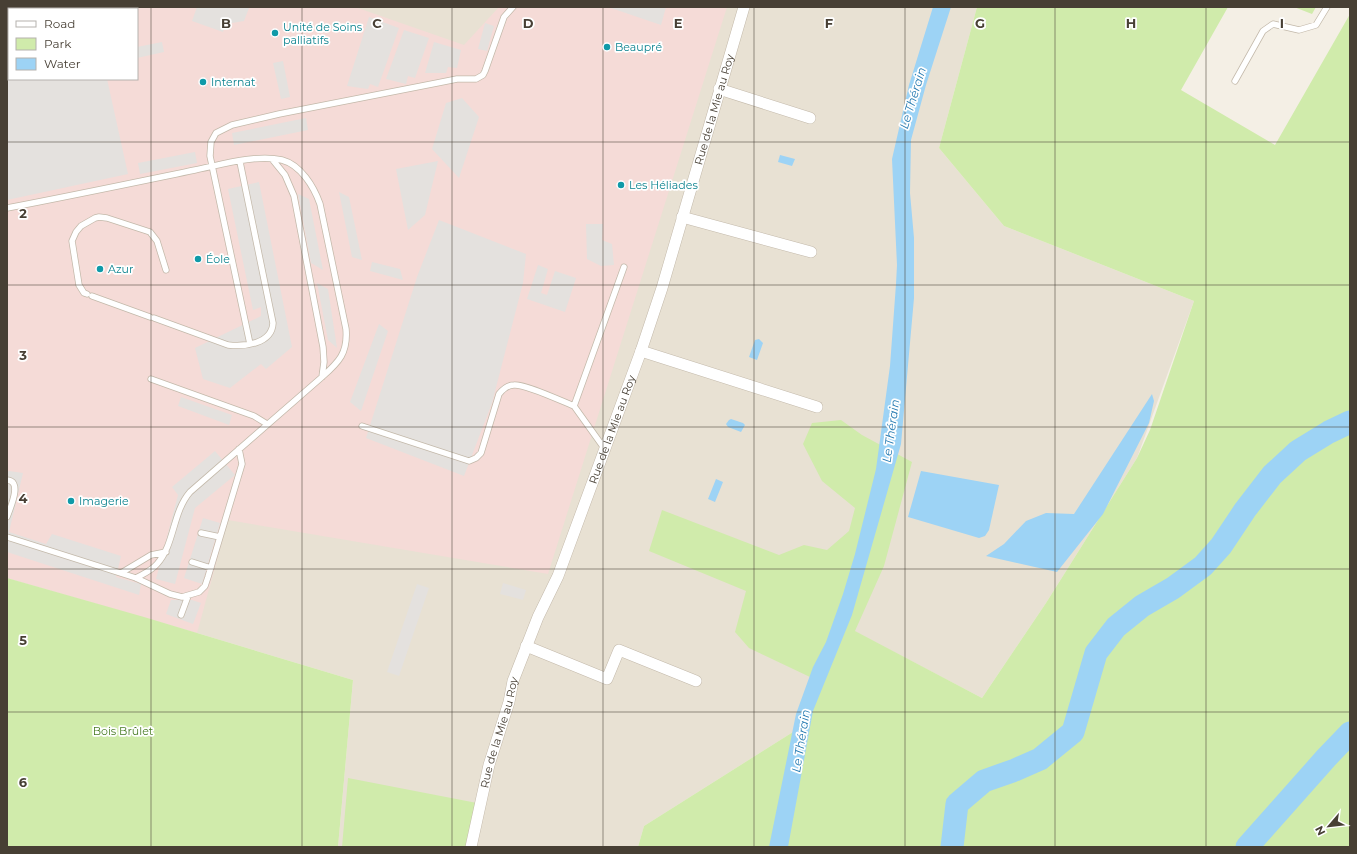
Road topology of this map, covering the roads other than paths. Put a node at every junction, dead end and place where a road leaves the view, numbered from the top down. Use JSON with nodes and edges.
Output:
{"nodes":[{"id":1,"x":513,"y":7,"type":"edge"},
{"id":2,"x":744,"y":7,"type":"edge"},
{"id":3,"x":1327,"y":7,"type":"edge"},
{"id":4,"x":1235,"y":81,"type":"dead end"},
{"id":5,"x":719,"y":89,"type":"junction"},
{"id":6,"x":810,"y":118,"type":"dead end"},
{"id":7,"x":272,"y":159,"type":"junction"},
{"id":8,"x":240,"y":162,"type":"junction"},
{"id":9,"x":212,"y":167,"type":"junction"},
{"id":10,"x":7,"y":208,"type":"edge"},
{"id":11,"x":682,"y":217,"type":"junction"},
{"id":12,"x":811,"y":252,"type":"dead end"},
{"id":13,"x":624,"y":267,"type":"dead end"},
{"id":14,"x":166,"y":270,"type":"dead end"},
{"id":15,"x":250,"y":344,"type":"junction"},
{"id":16,"x":641,"y":351,"type":"junction"},
{"id":17,"x":322,"y":377,"type":"junction"},
{"id":18,"x":151,"y":379,"type":"dead end"},
{"id":19,"x":574,"y":406,"type":"junction"},
{"id":20,"x":817,"y":407,"type":"dead end"},
{"id":21,"x":267,"y":424,"type":"junction"},
{"id":22,"x":362,"y":426,"type":"dead end"},
{"id":23,"x":239,"y":449,"type":"junction"},
{"id":24,"x":605,"y":449,"type":"junction"},
{"id":25,"x":7,"y":480,"type":"edge"},
{"id":26,"x":7,"y":516,"type":"edge"},
{"id":27,"x":201,"y":533,"type":"dead end"},
{"id":28,"x":7,"y":537,"type":"edge"},
{"id":29,"x":220,"y":538,"type":"junction"},
{"id":30,"x":166,"y":552,"type":"junction"},
{"id":31,"x":192,"y":562,"type":"dead end"},
{"id":32,"x":211,"y":568,"type":"junction"},
{"id":33,"x":121,"y":573,"type":"junction"},
{"id":34,"x":136,"y":578,"type":"junction"},
{"id":35,"x":188,"y":596,"type":"junction"},
{"id":36,"x":181,"y":615,"type":"dead end"},
{"id":37,"x":526,"y":646,"type":"junction"},
{"id":38,"x":696,"y":681,"type":"dead end"},
{"id":39,"x":471,"y":847,"type":"edge"}],
"edges":[{"from":1,"to":9,"type":"lane"},
{"from":2,"to":5,"type":"street","name":"Rue de la Mie au Roy"},
{"from":3,"to":4,"type":"lane"},
{"from":5,"to":6,"type":"street"},
{"from":5,"to":11,"type":"street","name":"Rue de la Mie au Roy"},
{"from":7,"to":8,"type":"lane"},
{"from":7,"to":17,"type":"lane"},
{"from":7,"to":17,"type":"lane"},
{"from":8,"to":9,"type":"lane"},
{"from":8,"to":15,"type":"lane"},
{"from":9,"to":10,"type":"lane"},
{"from":9,"to":15,"type":"lane"},
{"from":11,"to":12,"type":"street"},
{"from":11,"to":16,"type":"street","name":"Rue de la Mie au Roy"},
{"from":13,"to":19,"type":"lane"},
{"from":14,"to":15,"type":"lane"},
{"from":16,"to":20,"type":"street"},
{"from":16,"to":24,"type":"street","name":"Rue de la Mie au Roy"},
{"from":17,"to":21,"type":"lane"},
{"from":18,"to":21,"type":"lane"},
{"from":19,"to":22,"type":"lane"},
{"from":19,"to":24,"type":"lane"},
{"from":21,"to":23,"type":"lane"},
{"from":23,"to":29,"type":"lane"},
{"from":23,"to":30,"type":"lane"},
{"from":24,"to":37,"type":"street","name":"Rue de la Mie au Roy"},
{"from":25,"to":26,"type":"lane"},
{"from":27,"to":29,"type":"lane"},
{"from":28,"to":33,"type":"lane"},
{"from":29,"to":32,"type":"lane"},
{"from":30,"to":33,"type":"lane"},
{"from":30,"to":34,"type":"lane"},
{"from":31,"to":32,"type":"lane"},
{"from":32,"to":35,"type":"lane"},
{"from":33,"to":34,"type":"lane"},
{"from":34,"to":35,"type":"lane"},
{"from":35,"to":36,"type":"lane"},
{"from":37,"to":38,"type":"street"},
{"from":37,"to":39,"type":"street","name":"Rue de la Mie au Roy"}]}
